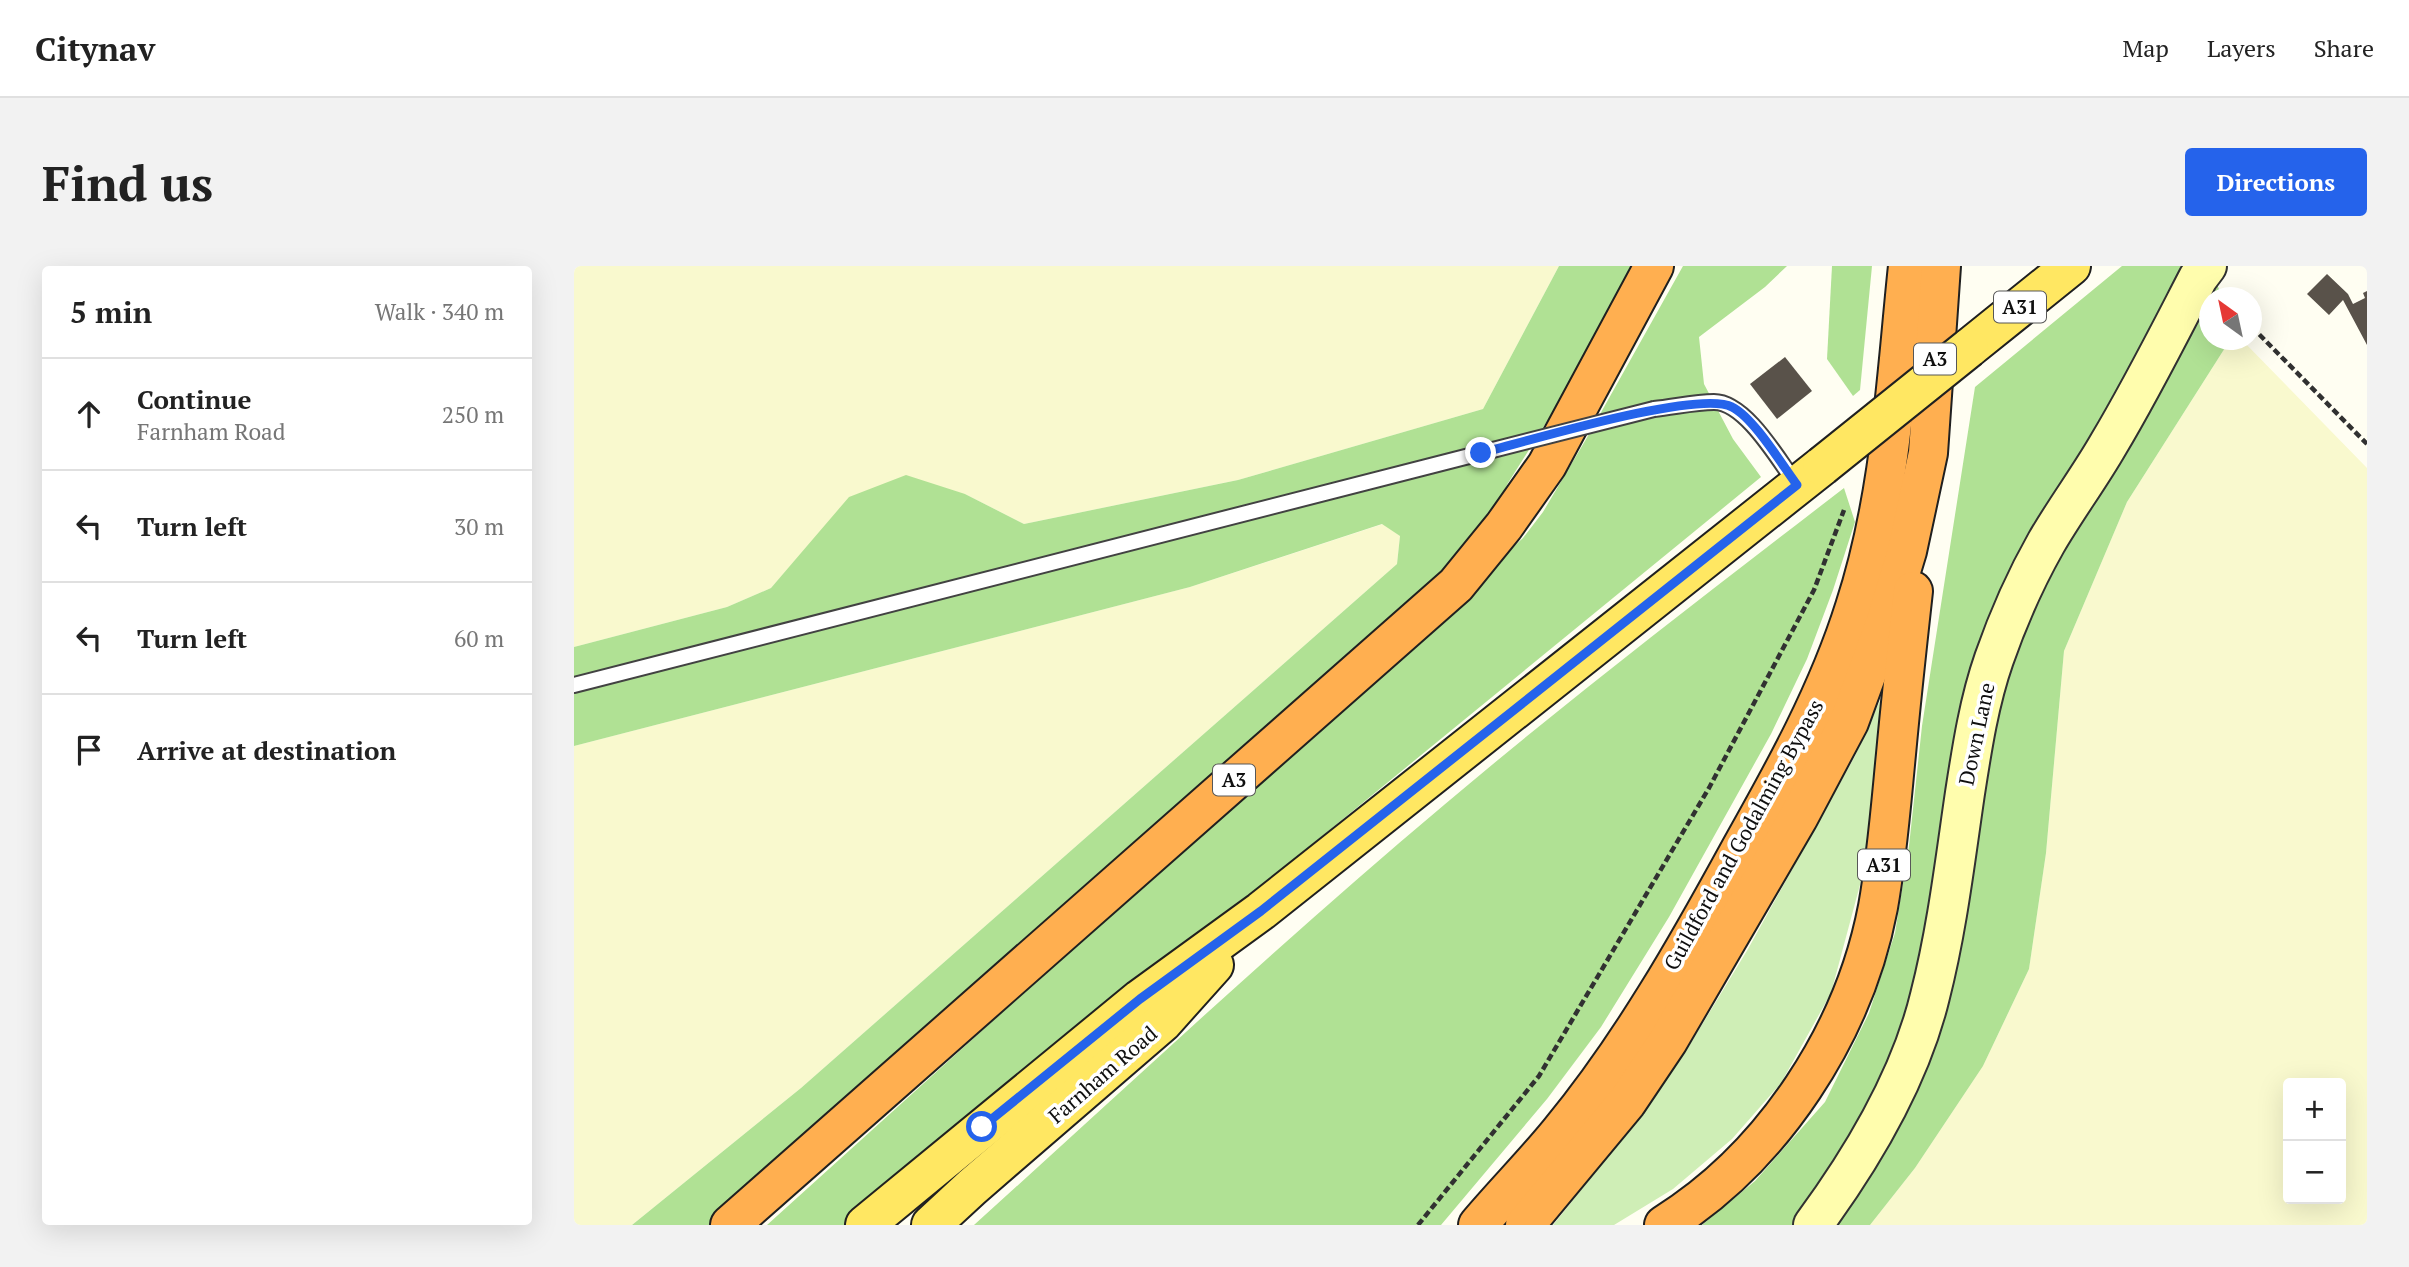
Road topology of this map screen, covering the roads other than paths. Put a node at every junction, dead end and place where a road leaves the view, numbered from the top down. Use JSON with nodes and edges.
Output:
{"nodes":[{"id":1,"x":1654,"y":266,"type":"edge"},
{"id":2,"x":1908,"y":266,"type":"edge"},
{"id":3,"x":1941,"y":266,"type":"edge"},
{"id":4,"x":2071,"y":266,"type":"edge"},
{"id":5,"x":2207,"y":266,"type":"edge"},
{"id":6,"x":1928,"y":453,"type":"junction"},
{"id":7,"x":1810,"y":475,"type":"junction"},
{"id":8,"x":574,"y":685,"type":"edge"},
{"id":9,"x":1261,"y":911,"type":"junction"},
{"id":10,"x":730,"y":1225,"type":"edge"},
{"id":11,"x":865,"y":1225,"type":"edge"},
{"id":12,"x":931,"y":1225,"type":"edge"},
{"id":13,"x":1478,"y":1225,"type":"edge"},
{"id":14,"x":1525,"y":1225,"type":"edge"},
{"id":15,"x":1664,"y":1225,"type":"edge"},
{"id":16,"x":1813,"y":1225,"type":"edge"}],
"edges":[{"from":1,"to":10,"type":"highway","number":"A3"},
{"from":2,"to":13,"type":"highway","name":"Guildford and Godalming Bypass","number":"A3"},
{"from":3,"to":6,"type":"highway","name":"Guildford and Godalming Bypass","number":"A3"},
{"from":4,"to":7,"type":"main road","name":"Farnham Road","number":"A31","bridge":true},
{"from":5,"to":16,"type":"street","name":"Down Lane"},
{"from":6,"to":14,"type":"highway","name":"Guildford and Godalming Bypass","number":"A3"},
{"from":6,"to":15,"type":"highway","number":"A31"},
{"from":7,"to":8,"type":"lane","bridge":true},
{"from":7,"to":9,"type":"main road","name":"Farnham Road","number":"A31"},
{"from":9,"to":11,"type":"main road","name":"Farnham Road","number":"A31"},
{"from":9,"to":12,"type":"main road","name":"Farnham Road","number":"A31"}]}
